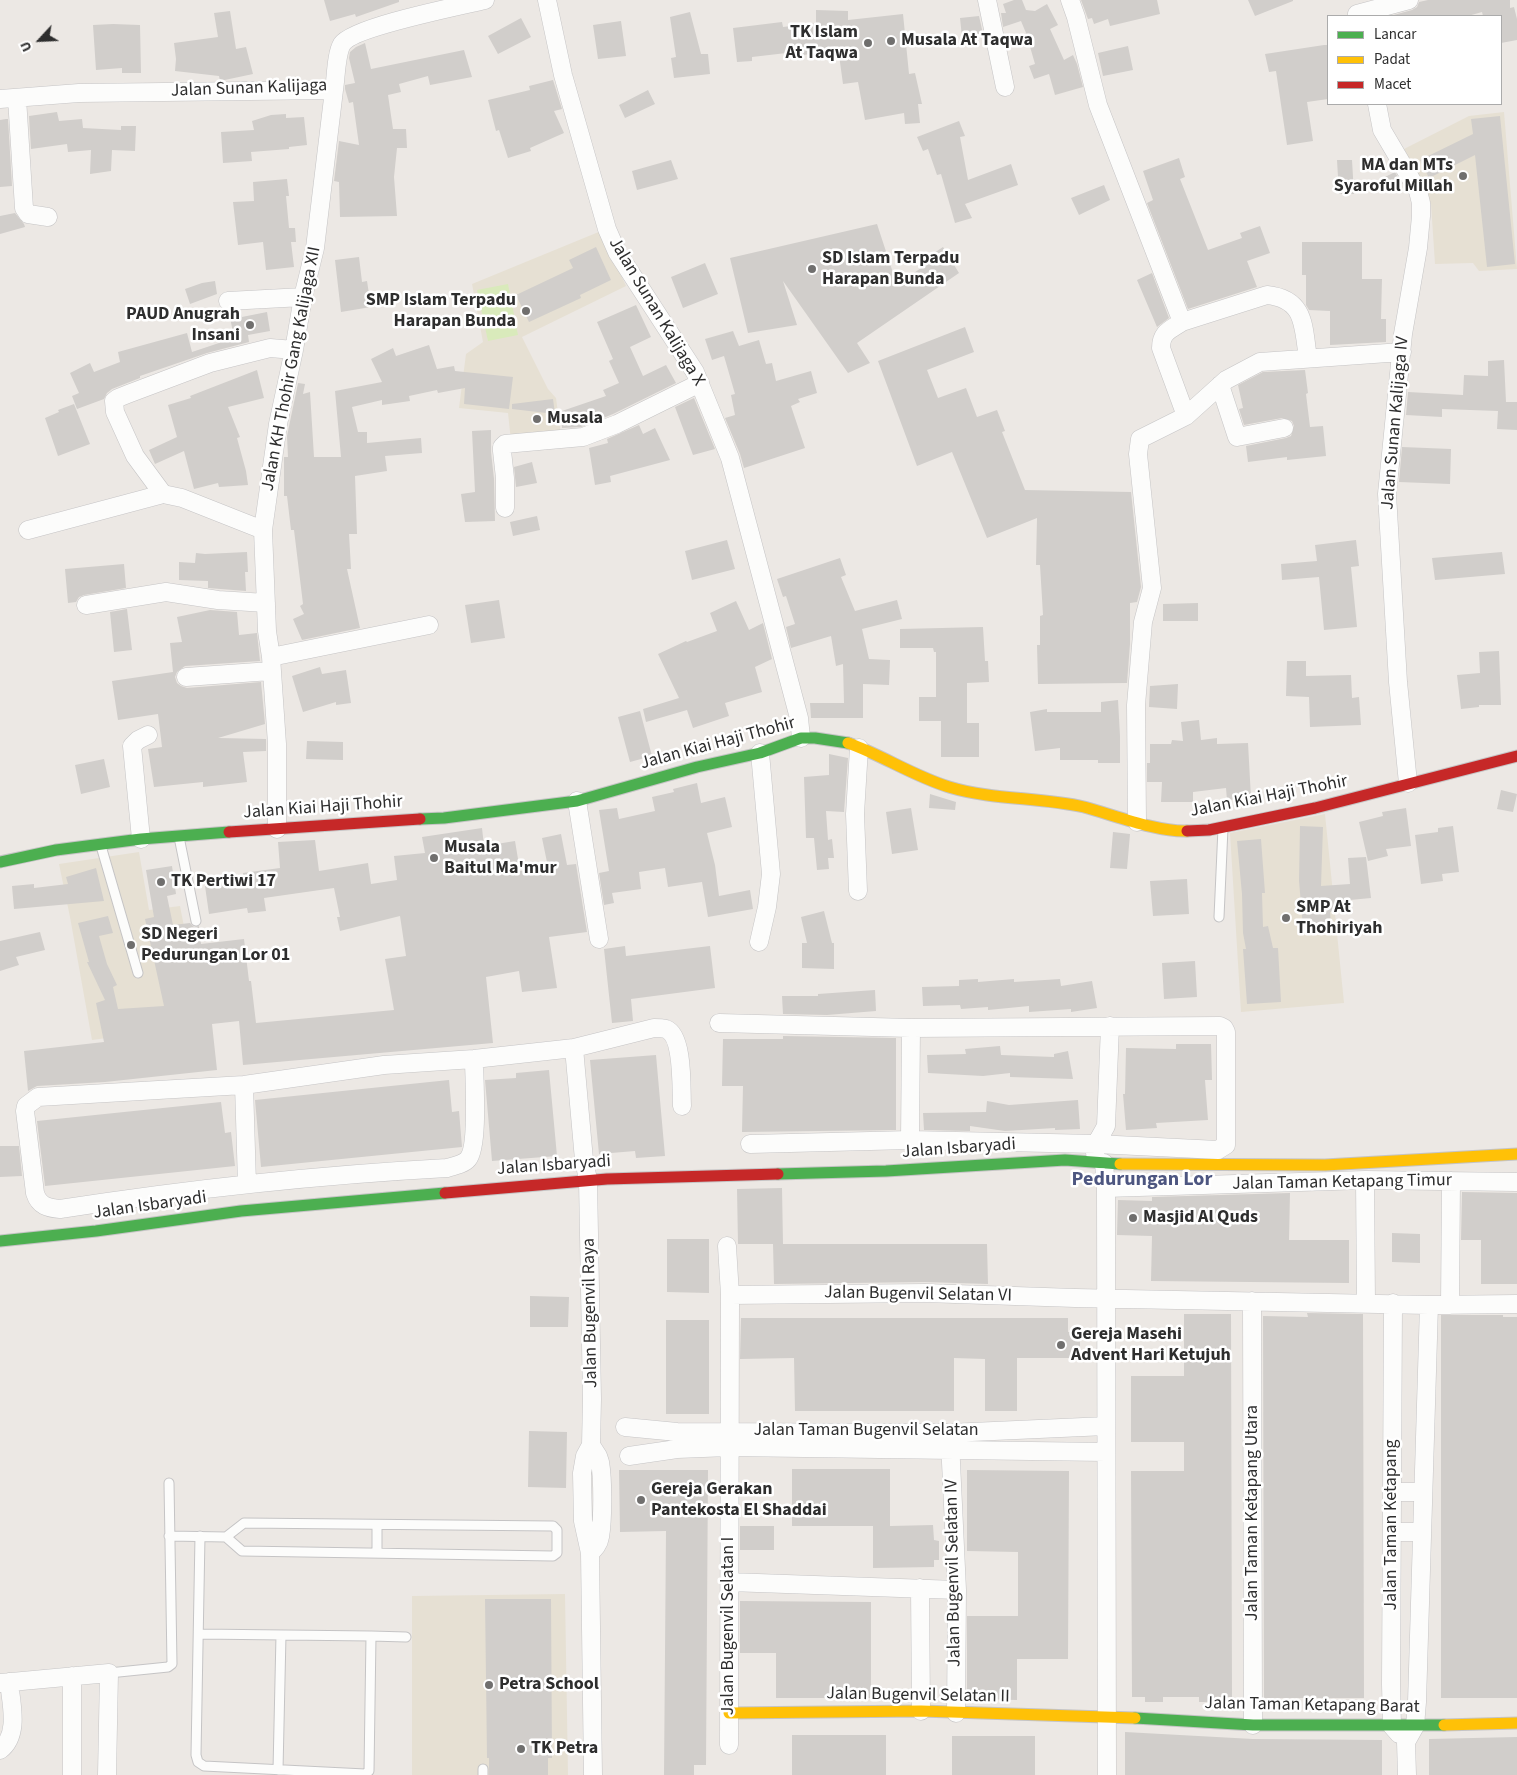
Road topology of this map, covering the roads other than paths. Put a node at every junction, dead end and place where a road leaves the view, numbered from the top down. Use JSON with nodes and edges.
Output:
{"nodes":[{"id":1,"x":547,"y":0,"type":"edge"},
{"id":2,"x":988,"y":0,"type":"edge"},
{"id":3,"x":1070,"y":0,"type":"edge"},
{"id":4,"x":1409,"y":0,"type":"edge"},
{"id":5,"x":475,"y":1,"type":"edge"},
{"id":6,"x":1355,"y":10,"type":"edge"},
{"id":7,"x":1005,"y":87,"type":"dead end"},
{"id":8,"x":334,"y":90,"type":"junction"},
{"id":9,"x":9,"y":99,"type":"edge"},
{"id":10,"x":1376,"y":105,"type":"edge"},
{"id":11,"x":48,"y":217,"type":"dead end"},
{"id":12,"x":303,"y":297,"type":"junction"},
{"id":13,"x":228,"y":301,"type":"dead end"},
{"id":14,"x":1182,"y":322,"type":"junction"},
{"id":15,"x":294,"y":350,"type":"junction"},
{"id":16,"x":1402,"y":352,"type":"junction"},
{"id":17,"x":1308,"y":358,"type":"junction"},
{"id":18,"x":700,"y":383,"type":"junction"},
{"id":19,"x":1220,"y":385,"type":"junction"},
{"id":20,"x":1186,"y":416,"type":"junction"},
{"id":21,"x":1284,"y":428,"type":"dead end"},
{"id":22,"x":164,"y":494,"type":"junction"},
{"id":23,"x":505,"y":508,"type":"dead end"},
{"id":24,"x":28,"y":530,"type":"dead end"},
{"id":25,"x":263,"y":530,"type":"junction"},
{"id":26,"x":266,"y":603,"type":"junction"},
{"id":27,"x":86,"y":605,"type":"dead end"},
{"id":28,"x":429,"y":625,"type":"dead end"},
{"id":29,"x":271,"y":664,"type":"junction"},
{"id":30,"x":186,"y":677,"type":"dead end"},
{"id":31,"x":148,"y":735,"type":"dead end"},
{"id":32,"x":800,"y":738,"type":"junction"},
{"id":33,"x":859,"y":748,"type":"junction"},
{"id":34,"x":760,"y":753,"type":"junction"},
{"id":35,"x":1517,"y":756,"type":"edge"},
{"id":36,"x":1408,"y":783,"type":"junction"},
{"id":37,"x":578,"y":801,"type":"junction"},
{"id":38,"x":1136,"y":822,"type":"junction"},
{"id":39,"x":1223,"y":828,"type":"junction"},
{"id":40,"x":277,"y":829,"type":"junction"},
{"id":41,"x":179,"y":836,"type":"junction"},
{"id":42,"x":140,"y":839,"type":"junction"},
{"id":43,"x":101,"y":844,"type":"junction"},
{"id":44,"x":0,"y":862,"type":"edge"},
{"id":45,"x":858,"y":891,"type":"dead end"},
{"id":46,"x":1219,"y":917,"type":"dead end"},
{"id":47,"x":196,"y":920,"type":"dead end"},
{"id":48,"x":599,"y":939,"type":"dead end"},
{"id":49,"x":760,"y":942,"type":"dead end"},
{"id":50,"x":138,"y":973,"type":"dead end"},
{"id":51,"x":719,"y":1023,"type":"dead end"},
{"id":52,"x":1110,"y":1026,"type":"junction"},
{"id":53,"x":911,"y":1028,"type":"junction"},
{"id":54,"x":574,"y":1048,"type":"junction"},
{"id":55,"x":474,"y":1059,"type":"junction"},
{"id":56,"x":244,"y":1085,"type":"junction"},
{"id":57,"x":682,"y":1106,"type":"dead end"},
{"id":58,"x":1106,"y":1126,"type":"junction"},
{"id":59,"x":910,"y":1140,"type":"junction"},
{"id":60,"x":750,"y":1144,"type":"dead end"},
{"id":61,"x":1096,"y":1144,"type":"junction"},
{"id":62,"x":1114,"y":1145,"type":"junction"},
{"id":63,"x":1517,"y":1154,"type":"edge"},
{"id":64,"x":1104,"y":1163,"type":"junction"},
{"id":65,"x":588,"y":1180,"type":"junction"},
{"id":66,"x":1364,"y":1180,"type":"junction"},
{"id":67,"x":1451,"y":1181,"type":"junction"},
{"id":68,"x":1517,"y":1182,"type":"edge"},
{"id":69,"x":247,"y":1184,"type":"junction"},
{"id":70,"x":1106,"y":1188,"type":"junction"},
{"id":71,"x":0,"y":1241,"type":"edge"},
{"id":72,"x":726,"y":1246,"type":"dead end"},
{"id":73,"x":730,"y":1295,"type":"junction"},
{"id":74,"x":1106,"y":1298,"type":"junction"},
{"id":75,"x":1252,"y":1301,"type":"junction"},
{"id":76,"x":1366,"y":1303,"type":"junction"},
{"id":77,"x":1393,"y":1303,"type":"junction"},
{"id":78,"x":1517,"y":1304,"type":"edge"},
{"id":79,"x":1429,"y":1305,"type":"junction"},
{"id":80,"x":1450,"y":1305,"type":"junction"},
{"id":81,"x":1106,"y":1426,"type":"junction"},
{"id":82,"x":625,"y":1427,"type":"dead end"},
{"id":83,"x":949,"y":1433,"type":"junction"},
{"id":84,"x":729,"y":1439,"type":"junction"},
{"id":85,"x":951,"y":1451,"type":"junction"},
{"id":86,"x":1106,"y":1452,"type":"junction"},
{"id":87,"x":629,"y":1456,"type":"dead end"},
{"id":88,"x":169,"y":1483,"type":"dead end"},
{"id":89,"x":1392,"y":1492,"type":"junction"},
{"id":90,"x":1423,"y":1492,"type":"junction"},
{"id":91,"x":377,"y":1525,"type":"junction"},
{"id":92,"x":1392,"y":1532,"type":"junction"},
{"id":93,"x":1422,"y":1532,"type":"junction"},
{"id":94,"x":169,"y":1536,"type":"junction"},
{"id":95,"x":200,"y":1536,"type":"junction"},
{"id":96,"x":226,"y":1537,"type":"junction"},
{"id":97,"x":377,"y":1552,"type":"junction"},
{"id":98,"x":729,"y":1582,"type":"junction"},
{"id":99,"x":920,"y":1588,"type":"junction"},
{"id":100,"x":957,"y":1590,"type":"junction"},
{"id":101,"x":198,"y":1634,"type":"junction"},
{"id":102,"x":281,"y":1635,"type":"junction"},
{"id":103,"x":371,"y":1636,"type":"junction"},
{"id":104,"x":406,"y":1637,"type":"dead end"},
{"id":105,"x":109,"y":1673,"type":"junction"},
{"id":106,"x":72,"y":1676,"type":"junction"},
{"id":107,"x":5,"y":1683,"type":"edge"},
{"id":108,"x":921,"y":1711,"type":"junction"},
{"id":109,"x":729,"y":1712,"type":"junction"},
{"id":110,"x":956,"y":1713,"type":"junction"},
{"id":111,"x":1107,"y":1718,"type":"junction"},
{"id":112,"x":1517,"y":1723,"type":"edge"},
{"id":113,"x":1253,"y":1725,"type":"junction"},
{"id":114,"x":1392,"y":1726,"type":"junction"},
{"id":115,"x":1416,"y":1726,"type":"junction"},
{"id":116,"x":1406,"y":1742,"type":"junction"},
{"id":117,"x":729,"y":1745,"type":"dead end"},
{"id":118,"x":0,"y":1750,"type":"edge"},
{"id":119,"x":278,"y":1770,"type":"junction"},
{"id":120,"x":72,"y":1775,"type":"edge"},
{"id":121,"x":107,"y":1775,"type":"edge"},
{"id":122,"x":593,"y":1775,"type":"edge"},
{"id":123,"x":1107,"y":1775,"type":"edge"},
{"id":124,"x":1407,"y":1775,"type":"edge"}],
"edges":[{"from":1,"to":18,"type":"street","name":"Jalan Sunan Kalijaga X"},
{"from":2,"to":7,"type":"street"},
{"from":3,"to":14,"type":"street"},
{"from":4,"to":6,"type":"street"},
{"from":5,"to":8,"type":"street","name":"Jalan Sunan Kalijaga"},
{"from":8,"to":9,"type":"street","name":"Jalan Sunan Kalijaga"},
{"from":8,"to":12,"type":"street","name":"Jalan KH Thohir Gang Kalijaga XII"},
{"from":9,"to":11,"type":"street"},
{"from":10,"to":16,"type":"street","name":"Jalan Sunan Kalijaga IV"},
{"from":12,"to":13,"type":"street"},
{"from":12,"to":15,"type":"street","name":"Jalan KH Thohir Gang Kalijaga XII"},
{"from":14,"to":17,"type":"street"},
{"from":14,"to":20,"type":"street"},
{"from":15,"to":22,"type":"street"},
{"from":15,"to":25,"type":"street","name":"Jalan KH Thohir Gang Kalijaga XII"},
{"from":16,"to":17,"type":"street"},
{"from":16,"to":36,"type":"street","name":"Jalan Sunan Kalijaga IV"},
{"from":17,"to":19,"type":"street"},
{"from":18,"to":23,"type":"street"},
{"from":18,"to":32,"type":"street","name":"Jalan Sunan Kalijaga X"},
{"from":19,"to":20,"type":"street"},
{"from":19,"to":21,"type":"street"},
{"from":20,"to":38,"type":"street"},
{"from":22,"to":24,"type":"street"},
{"from":22,"to":25,"type":"street"},
{"from":25,"to":26,"type":"street","name":"Jalan KH Thohir Gang Kalijaga XII"},
{"from":26,"to":27,"type":"street"},
{"from":26,"to":29,"type":"street","name":"Jalan KH Thohir Gang Kalijaga XII"},
{"from":28,"to":29,"type":"street"},
{"from":29,"to":30,"type":"street"},
{"from":29,"to":40,"type":"street","name":"Jalan KH Thohir Gang Kalijaga XII"},
{"from":31,"to":42,"type":"street"},
{"from":32,"to":33,"type":"street","name":"Jalan Kiai Haji Thohir"},
{"from":32,"to":34,"type":"street","name":"Jalan Kiai Haji Thohir"},
{"from":33,"to":38,"type":"street","name":"Jalan Kiai Haji Thohir"},
{"from":33,"to":45,"type":"street"},
{"from":34,"to":37,"type":"street","name":"Jalan Kiai Haji Thohir"},
{"from":34,"to":49,"type":"street"},
{"from":35,"to":36,"type":"street","name":"Jalan Kiai Haji Thohir"},
{"from":36,"to":39,"type":"street","name":"Jalan Kiai Haji Thohir"},
{"from":37,"to":40,"type":"street","name":"Jalan Kiai Haji Thohir"},
{"from":37,"to":48,"type":"street"},
{"from":38,"to":39,"type":"street","name":"Jalan Kiai Haji Thohir"},
{"from":39,"to":46,"type":"lane"},
{"from":40,"to":41,"type":"street","name":"Jalan Kiai Haji Thohir"},
{"from":41,"to":42,"type":"street","name":"Jalan Kiai Haji Thohir"},
{"from":41,"to":47,"type":"lane"},
{"from":42,"to":43,"type":"street","name":"Jalan Kiai Haji Thohir"},
{"from":43,"to":44,"type":"street","name":"Jalan Kiai Haji Thohir"},
{"from":43,"to":50,"type":"lane"},
{"from":51,"to":53,"type":"street"},
{"from":52,"to":53,"type":"street"},
{"from":52,"to":58,"type":"street"},
{"from":52,"to":62,"type":"street"},
{"from":53,"to":59,"type":"street"},
{"from":54,"to":55,"type":"street"},
{"from":54,"to":57,"type":"street"},
{"from":54,"to":65,"type":"street","name":"Jalan Bugenvil Raya"},
{"from":55,"to":56,"type":"street"},
{"from":55,"to":69,"type":"street"},
{"from":56,"to":69,"type":"street"},
{"from":56,"to":69,"type":"street"},
{"from":58,"to":61,"type":"street"},
{"from":58,"to":62,"type":"street"},
{"from":59,"to":60,"type":"street"},
{"from":59,"to":61,"type":"street"},
{"from":61,"to":62,"type":"street"},
{"from":61,"to":64,"type":"street"},
{"from":62,"to":64,"type":"street"},
{"from":63,"to":64,"type":"street","name":"Jalan Isbaryadi"},
{"from":64,"to":65,"type":"street","name":"Jalan Isbaryadi"},
{"from":64,"to":70,"type":"street"},
{"from":65,"to":71,"type":"street","name":"Jalan Isbaryadi"},
{"from":65,"to":122,"type":"street","name":"Jalan Bugenvil Raya"},
{"from":66,"to":67,"type":"street","name":"Jalan Taman Ketapang Timur"},
{"from":66,"to":70,"type":"street","name":"Jalan Taman Ketapang Timur"},
{"from":66,"to":76,"type":"street"},
{"from":67,"to":68,"type":"street","name":"Jalan Taman Ketapang Timur"},
{"from":67,"to":80,"type":"street"},
{"from":70,"to":74,"type":"street"},
{"from":72,"to":73,"type":"street"},
{"from":73,"to":74,"type":"street","name":"Jalan Bugenvil Selatan VI"},
{"from":73,"to":84,"type":"street"},
{"from":74,"to":75,"type":"street"},
{"from":74,"to":81,"type":"street"},
{"from":75,"to":76,"type":"street"},
{"from":75,"to":113,"type":"street","name":"Jalan Taman Ketapang Utara"},
{"from":76,"to":77,"type":"street"},
{"from":77,"to":79,"type":"street"},
{"from":77,"to":89,"type":"street","name":"Jalan Taman Ketapang"},
{"from":78,"to":80,"type":"street"},
{"from":79,"to":80,"type":"street"},
{"from":79,"to":90,"type":"street","name":"Jalan Taman Ketapang"},
{"from":81,"to":83,"type":"street","name":"Jalan Taman Bugenvil Selatan"},
{"from":81,"to":86,"type":"street"},
{"from":82,"to":84,"type":"street","name":"Jalan Taman Bugenvil Selatan"},
{"from":83,"to":84,"type":"street","name":"Jalan Taman Bugenvil Selatan"},
{"from":83,"to":85,"type":"street","name":"Jalan Bugenvil Selatan IV"},
{"from":84,"to":85,"type":"street","name":"Jalan Taman Bugenvil Selatan"},
{"from":84,"to":87,"type":"street","name":"Jalan Taman Bugenvil Selatan"},
{"from":84,"to":98,"type":"street","name":"Jalan Bugenvil Selatan I"},
{"from":85,"to":86,"type":"street","name":"Jalan Taman Bugenvil Selatan"},
{"from":85,"to":100,"type":"street","name":"Jalan Bugenvil Selatan IV"},
{"from":86,"to":111,"type":"street"},
{"from":88,"to":94,"type":"lane"},
{"from":89,"to":90,"type":"street"},
{"from":89,"to":92,"type":"street","name":"Jalan Taman Ketapang"},
{"from":90,"to":93,"type":"street","name":"Jalan Taman Ketapang"},
{"from":91,"to":96,"type":"lane"},
{"from":91,"to":97,"type":"lane"},
{"from":91,"to":97,"type":"lane"},
{"from":92,"to":93,"type":"street"},
{"from":92,"to":114,"type":"street","name":"Jalan Taman Ketapang"},
{"from":93,"to":115,"type":"street","name":"Jalan Taman Ketapang"},
{"from":94,"to":95,"type":"lane"},
{"from":94,"to":105,"type":"lane"},
{"from":95,"to":96,"type":"lane"},
{"from":95,"to":101,"type":"lane"},
{"from":96,"to":97,"type":"lane"},
{"from":98,"to":99,"type":"street"},
{"from":98,"to":109,"type":"street","name":"Jalan Bugenvil Selatan I"},
{"from":99,"to":100,"type":"street"},
{"from":99,"to":108,"type":"street","name":"Jalan Bugenvil Selatan IV"},
{"from":100,"to":110,"type":"street","name":"Jalan Bugenvil Selatan IV"},
{"from":101,"to":102,"type":"lane"},
{"from":101,"to":119,"type":"lane"},
{"from":102,"to":103,"type":"lane"},
{"from":102,"to":119,"type":"lane"},
{"from":103,"to":104,"type":"lane"},
{"from":103,"to":119,"type":"lane"},
{"from":105,"to":106,"type":"street"},
{"from":105,"to":121,"type":"street"},
{"from":106,"to":107,"type":"street"},
{"from":106,"to":120,"type":"street"},
{"from":107,"to":118,"type":"street"},
{"from":108,"to":109,"type":"street","name":"Jalan Bugenvil Selatan II"},
{"from":108,"to":110,"type":"street","name":"Jalan Bugenvil Selatan II"},
{"from":109,"to":117,"type":"street","name":"Jalan Bugenvil Selatan I"},
{"from":110,"to":111,"type":"street","name":"Jalan Bugenvil Selatan II"},
{"from":111,"to":113,"type":"street","name":"Jalan Taman Ketapang Barat"},
{"from":111,"to":123,"type":"street"},
{"from":112,"to":115,"type":"street","name":"Jalan Taman Ketapang Barat"},
{"from":113,"to":114,"type":"street","name":"Jalan Taman Ketapang Barat"},
{"from":114,"to":115,"type":"street","name":"Jalan Taman Ketapang Barat"},
{"from":114,"to":116,"type":"street"},
{"from":115,"to":116,"type":"street"},
{"from":116,"to":124,"type":"street"}]}
